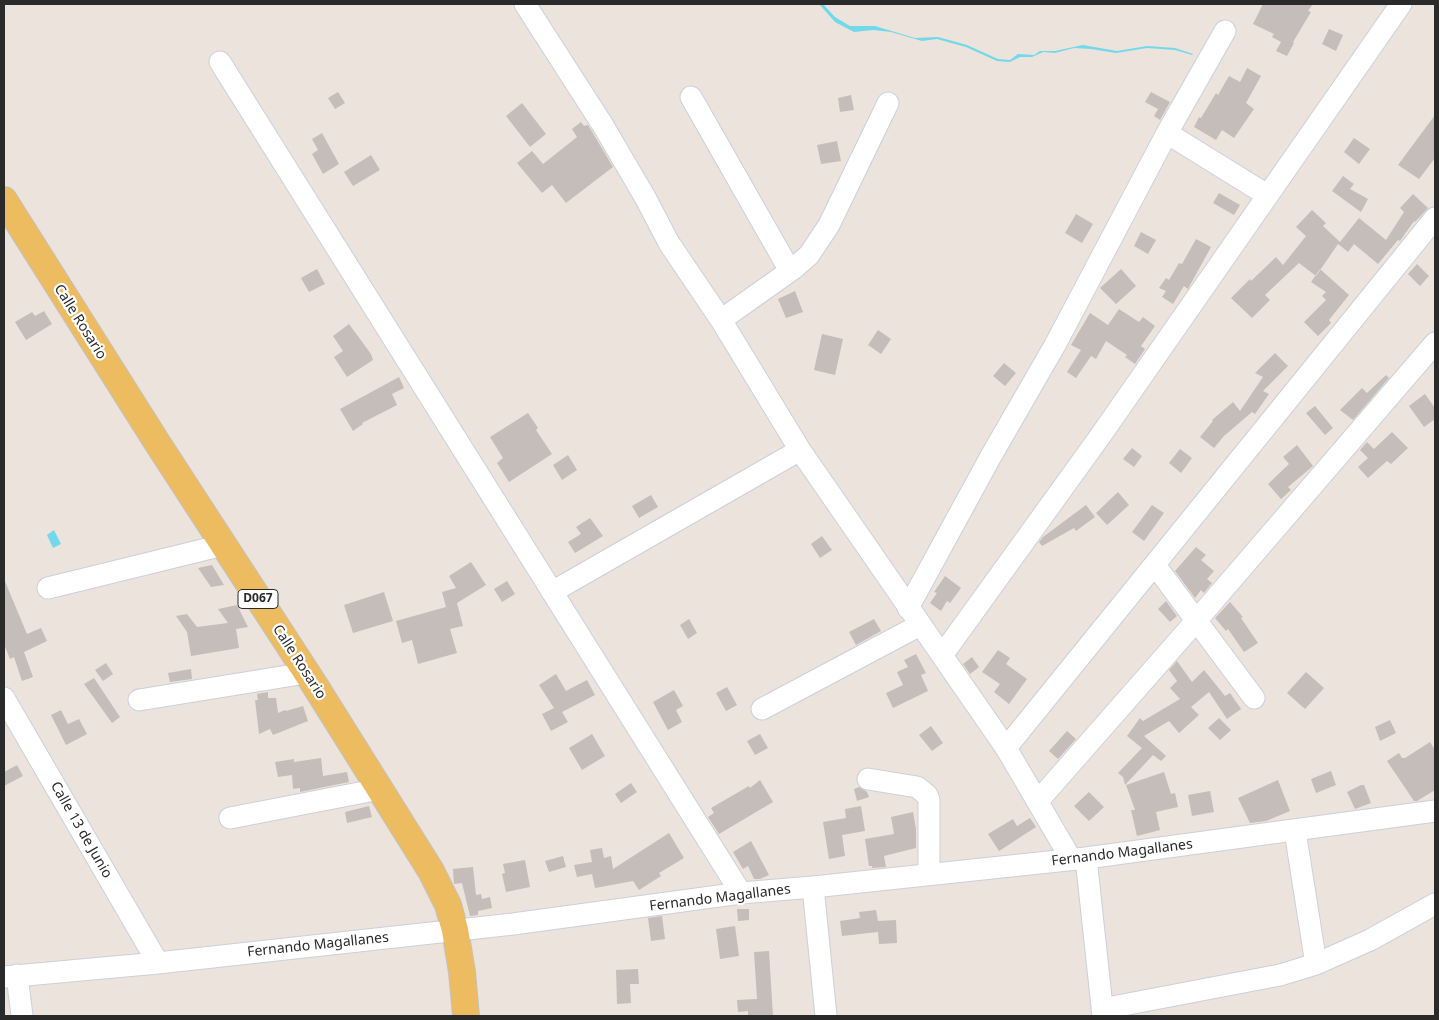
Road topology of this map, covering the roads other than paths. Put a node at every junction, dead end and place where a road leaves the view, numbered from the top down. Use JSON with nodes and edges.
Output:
{"nodes":[{"id":1,"x":525,"y":4,"type":"edge"},
{"id":2,"x":1401,"y":4,"type":"edge"},
{"id":3,"x":1225,"y":31,"type":"dead end"},
{"id":4,"x":220,"y":62,"type":"dead end"},
{"id":5,"x":691,"y":98,"type":"dead end"},
{"id":6,"x":888,"y":103,"type":"dead end"},
{"id":7,"x":1167,"y":133,"type":"junction"},
{"id":8,"x":1267,"y":195,"type":"junction"},
{"id":9,"x":4,"y":200,"type":"edge"},
{"id":10,"x":1435,"y":218,"type":"edge"},
{"id":11,"x":790,"y":272,"type":"junction"},
{"id":12,"x":721,"y":320,"type":"junction"},
{"id":13,"x":1435,"y":343,"type":"edge"},
{"id":14,"x":800,"y":450,"type":"junction"},
{"id":15,"x":224,"y":545,"type":"junction"},
{"id":16,"x":1155,"y":565,"type":"junction"},
{"id":17,"x":48,"y":588,"type":"dead end"},
{"id":18,"x":552,"y":592,"type":"junction"},
{"id":19,"x":914,"y":616,"type":"junction"},
{"id":20,"x":1196,"y":621,"type":"junction"},
{"id":21,"x":942,"y":654,"type":"junction"},
{"id":22,"x":306,"y":674,"type":"junction"},
{"id":23,"x":4,"y":698,"type":"edge"},
{"id":24,"x":1254,"y":698,"type":"dead end"},
{"id":25,"x":139,"y":700,"type":"dead end"},
{"id":26,"x":762,"y":709,"type":"dead end"},
{"id":27,"x":1006,"y":748,"type":"junction"},
{"id":28,"x":868,"y":779,"type":"dead end"},
{"id":29,"x":380,"y":789,"type":"junction"},
{"id":30,"x":1038,"y":801,"type":"junction"},
{"id":31,"x":1435,"y":812,"type":"edge"},
{"id":32,"x":230,"y":818,"type":"dead end"},
{"id":33,"x":1295,"y":831,"type":"junction"},
{"id":34,"x":1078,"y":859,"type":"junction"},
{"id":35,"x":929,"y":874,"type":"junction"},
{"id":36,"x":813,"y":887,"type":"junction"},
{"id":37,"x":740,"y":893,"type":"junction"},
{"id":38,"x":1435,"y":904,"type":"edge"},
{"id":39,"x":455,"y":930,"type":"junction"},
{"id":40,"x":158,"y":963,"type":"junction"},
{"id":41,"x":1316,"y":964,"type":"junction"},
{"id":42,"x":10,"y":976,"type":"edge"},
{"id":43,"x":1102,"y":1013,"type":"edge"},
{"id":44,"x":22,"y":1016,"type":"edge"},
{"id":45,"x":466,"y":1016,"type":"edge"},
{"id":46,"x":826,"y":1016,"type":"edge"}],
"edges":[{"from":1,"to":12,"type":"street"},
{"from":2,"to":8,"type":"street"},
{"from":3,"to":7,"type":"street"},
{"from":4,"to":18,"type":"street"},
{"from":5,"to":11,"type":"street"},
{"from":6,"to":11,"type":"street"},
{"from":7,"to":8,"type":"street"},
{"from":7,"to":19,"type":"street"},
{"from":8,"to":21,"type":"street"},
{"from":9,"to":15,"type":"main road","name":"Calle Rosario","number":"D067"},
{"from":10,"to":16,"type":"street"},
{"from":11,"to":12,"type":"street"},
{"from":12,"to":14,"type":"street"},
{"from":13,"to":20,"type":"street"},
{"from":14,"to":18,"type":"street"},
{"from":14,"to":19,"type":"street"},
{"from":15,"to":17,"type":"street"},
{"from":15,"to":22,"type":"main road","name":"Calle Rosario","number":"D067"},
{"from":16,"to":20,"type":"street"},
{"from":16,"to":27,"type":"street"},
{"from":18,"to":37,"type":"street"},
{"from":19,"to":21,"type":"street"},
{"from":19,"to":26,"type":"street"},
{"from":20,"to":24,"type":"street"},
{"from":20,"to":30,"type":"street"},
{"from":21,"to":27,"type":"street"},
{"from":22,"to":25,"type":"street"},
{"from":22,"to":29,"type":"main road","name":"Calle Rosario","number":"D067"},
{"from":23,"to":40,"type":"street","name":"Calle 13 de Junio"},
{"from":27,"to":30,"type":"street"},
{"from":28,"to":35,"type":"street"},
{"from":29,"to":32,"type":"street"},
{"from":29,"to":39,"type":"main road","name":"Calle Rosario","number":"D067"},
{"from":30,"to":34,"type":"street"},
{"from":31,"to":33,"type":"street","name":"Fernando Magallanes"},
{"from":33,"to":34,"type":"street","name":"Fernando Magallanes"},
{"from":33,"to":41,"type":"street"},
{"from":34,"to":35,"type":"street","name":"Fernando Magallanes"},
{"from":34,"to":43,"type":"street"},
{"from":35,"to":36,"type":"street","name":"Fernando Magallanes"},
{"from":36,"to":37,"type":"street","name":"Fernando Magallanes"},
{"from":36,"to":46,"type":"street"},
{"from":37,"to":39,"type":"street","name":"Fernando Magallanes"},
{"from":38,"to":41,"type":"street"},
{"from":39,"to":40,"type":"street","name":"Fernando Magallanes"},
{"from":39,"to":45,"type":"main road","name":"Calle Rosario","number":"D067"},
{"from":40,"to":42,"type":"street","name":"Fernando Magallanes"},
{"from":41,"to":43,"type":"street"},
{"from":42,"to":44,"type":"street"}]}
